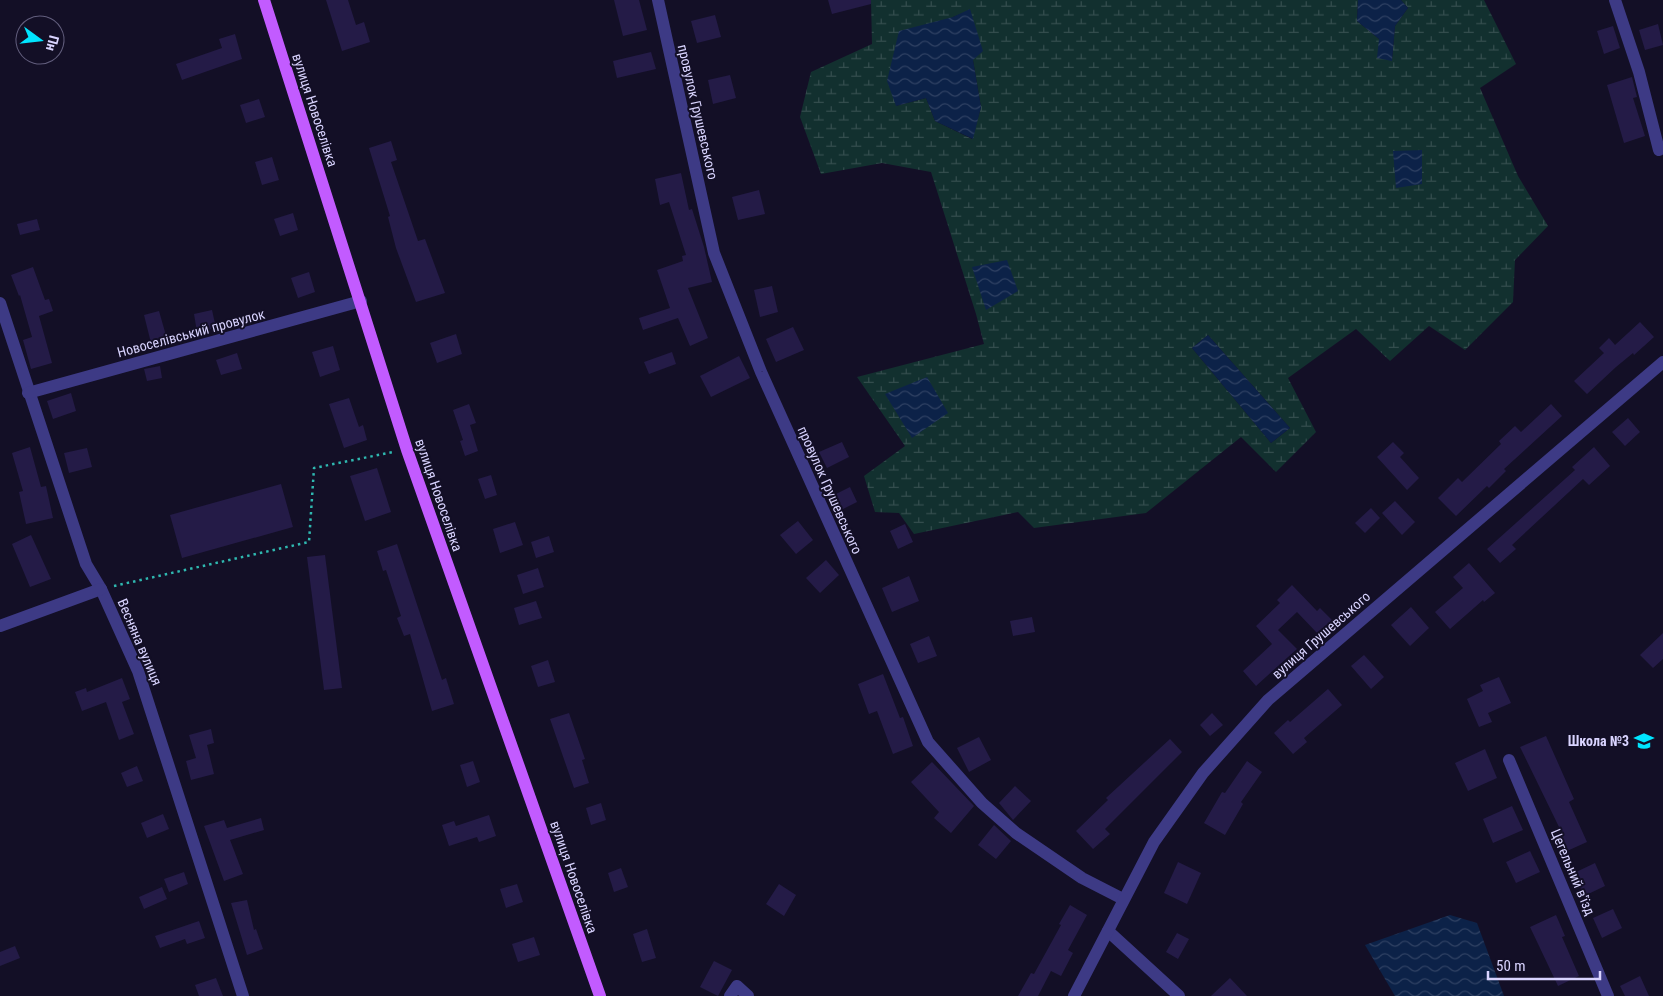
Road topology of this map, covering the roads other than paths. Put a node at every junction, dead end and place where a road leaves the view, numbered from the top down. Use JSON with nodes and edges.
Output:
{"nodes":[{"id":1,"x":264,"y":0,"type":"edge"},
{"id":2,"x":658,"y":0,"type":"edge"},
{"id":3,"x":1615,"y":0,"type":"edge"},
{"id":4,"x":1659,"y":150,"type":"dead end"},
{"id":5,"x":361,"y":301,"type":"junction"},
{"id":6,"x":0,"y":303,"type":"edge"},
{"id":7,"x":1663,"y":362,"type":"edge"},
{"id":8,"x":28,"y":393,"type":"junction"},
{"id":9,"x":101,"y":589,"type":"junction"},
{"id":10,"x":0,"y":626,"type":"edge"},
{"id":11,"x":1509,"y":760,"type":"dead end"},
{"id":12,"x":1123,"y":899,"type":"junction"},
{"id":13,"x":1108,"y":931,"type":"junction"},
{"id":14,"x":243,"y":996,"type":"edge"},
{"id":15,"x":600,"y":996,"type":"edge"},
{"id":16,"x":730,"y":996,"type":"edge"},
{"id":17,"x":748,"y":996,"type":"edge"},
{"id":18,"x":1074,"y":996,"type":"edge"},
{"id":19,"x":1179,"y":996,"type":"edge"},
{"id":20,"x":1608,"y":996,"type":"edge"}],
"edges":[{"from":1,"to":5,"type":"main road","name":"вулиця Новоселівка"},
{"from":2,"to":12,"type":"street","name":"провулок Грушевського"},
{"from":3,"to":4,"type":"street"},
{"from":5,"to":8,"type":"street","name":"Новоселівський провулок"},
{"from":5,"to":15,"type":"main road","name":"вулиця Новоселівка"},
{"from":6,"to":8,"type":"street","name":"Весняна вулиця"},
{"from":7,"to":12,"type":"street","name":"вулиця Грушевського"},
{"from":8,"to":9,"type":"street","name":"Весняна вулиця"},
{"from":9,"to":10,"type":"street"},
{"from":9,"to":14,"type":"street","name":"Весняна вулиця"},
{"from":11,"to":20,"type":"street","name":"Цегельний в'їзд"},
{"from":12,"to":13,"type":"street","name":"вулиця Грушевського"},
{"from":13,"to":18,"type":"street","name":"вулиця Грушевського"},
{"from":13,"to":19,"type":"street"},
{"from":16,"to":17,"type":"street"}]}
